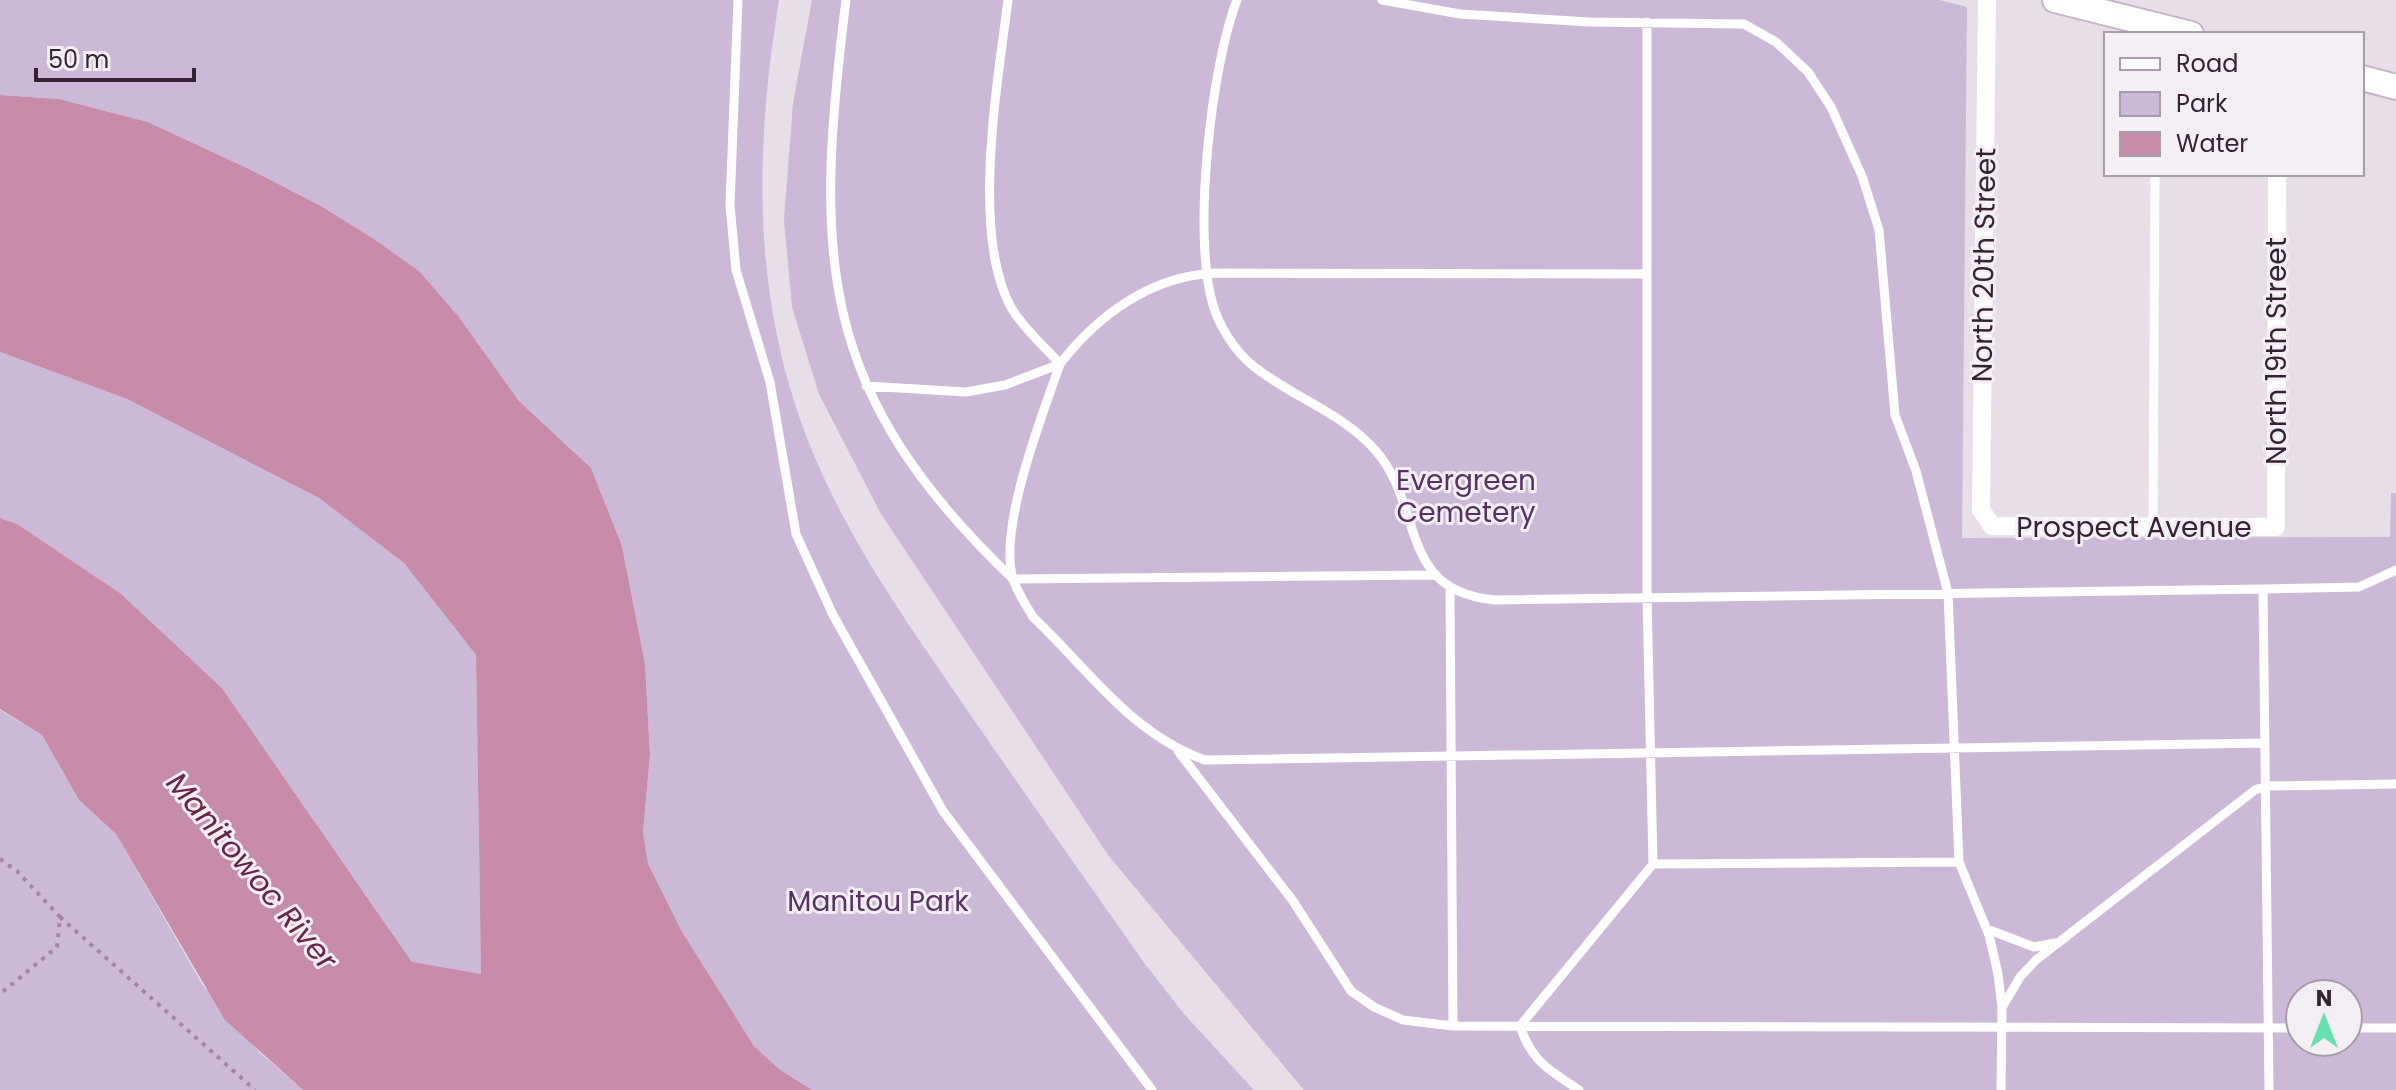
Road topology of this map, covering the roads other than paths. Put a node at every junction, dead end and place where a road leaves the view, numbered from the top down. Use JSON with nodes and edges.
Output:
{"nodes":[{"id":1,"x":738,"y":0,"type":"edge"},
{"id":2,"x":846,"y":0,"type":"edge"},
{"id":3,"x":1008,"y":0,"type":"edge"},
{"id":4,"x":1237,"y":0,"type":"edge"},
{"id":5,"x":1382,"y":0,"type":"edge"},
{"id":6,"x":1987,"y":0,"type":"edge"},
{"id":7,"x":2055,"y":0,"type":"edge"},
{"id":8,"x":1647,"y":22,"type":"junction"},
{"id":9,"x":2156,"y":29,"type":"edge"},
{"id":10,"x":2177,"y":32,"type":"edge"},
{"id":11,"x":2364,"y":79,"type":"edge"},
{"id":12,"x":2396,"y":87,"type":"edge"},
{"id":13,"x":2155,"y":176,"type":"edge"},
{"id":14,"x":2277,"y":176,"type":"edge"},
{"id":15,"x":1207,"y":274,"type":"junction"},
{"id":16,"x":1647,"y":274,"type":"junction"},
{"id":17,"x":1060,"y":364,"type":"junction"},
{"id":18,"x":866,"y":386,"type":"junction"},
{"id":19,"x":1992,"y":526,"type":"joint"},
{"id":20,"x":2153,"y":527,"type":"junction"},
{"id":21,"x":2276,"y":527,"type":"joint"},
{"id":22,"x":2396,"y":570,"type":"edge"},
{"id":23,"x":1435,"y":575,"type":"junction"},
{"id":24,"x":1013,"y":579,"type":"junction"},
{"id":25,"x":2263,"y":589,"type":"junction"},
{"id":26,"x":1450,"y":590,"type":"junction"},
{"id":27,"x":1948,"y":593,"type":"junction"},
{"id":28,"x":1647,"y":597,"type":"junction"},
{"id":29,"x":2265,"y":743,"type":"junction"},
{"id":30,"x":1953,"y":746,"type":"junction"},
{"id":31,"x":1651,"y":750,"type":"junction"},
{"id":32,"x":1178,"y":751,"type":"junction"},
{"id":33,"x":1451,"y":756,"type":"junction"},
{"id":34,"x":2396,"y":784,"type":"edge"},
{"id":35,"x":2266,"y":786,"type":"junction"},
{"id":36,"x":1959,"y":862,"type":"junction"},
{"id":37,"x":1653,"y":864,"type":"junction"},
{"id":38,"x":1987,"y":929,"type":"junction"},
{"id":39,"x":2062,"y":940,"type":"junction"},
{"id":40,"x":2002,"y":1007,"type":"junction"},
{"id":41,"x":1453,"y":1026,"type":"junction"},
{"id":42,"x":1520,"y":1026,"type":"junction"},
{"id":43,"x":2003,"y":1027,"type":"junction"},
{"id":44,"x":2267,"y":1028,"type":"junction"},
{"id":45,"x":2284,"y":1028,"type":"edge"},
{"id":46,"x":2364,"y":1028,"type":"edge"},
{"id":47,"x":2396,"y":1028,"type":"edge"},
{"id":48,"x":1152,"y":1090,"type":"edge"},
{"id":49,"x":1579,"y":1090,"type":"edge"},
{"id":50,"x":2001,"y":1090,"type":"edge"},
{"id":51,"x":2269,"y":1090,"type":"edge"}],
"edges":[{"from":1,"to":48,"type":"lane"},
{"from":2,"to":18,"type":"lane"},
{"from":3,"to":17,"type":"lane"},
{"from":4,"to":15,"type":"lane"},
{"from":5,"to":8,"type":"lane"},
{"from":6,"to":19,"type":"street","name":"North 20th Street"},
{"from":7,"to":9,"type":"street"},
{"from":8,"to":16,"type":"lane"},
{"from":8,"to":27,"type":"lane"},
{"from":9,"to":10,"type":"street"},
{"from":11,"to":12,"type":"street"},
{"from":13,"to":20,"type":"lane"},
{"from":14,"to":21,"type":"street","name":"North 19th Street"},
{"from":15,"to":16,"type":"lane"},
{"from":15,"to":17,"type":"lane"},
{"from":15,"to":23,"type":"lane"},
{"from":16,"to":28,"type":"lane"},
{"from":17,"to":18,"type":"lane"},
{"from":17,"to":24,"type":"lane"},
{"from":18,"to":24,"type":"lane"},
{"from":19,"to":20,"type":"street","name":"Prospect Avenue"},
{"from":20,"to":21,"type":"street","name":"Prospect Avenue"},
{"from":22,"to":25,"type":"lane"},
{"from":23,"to":24,"type":"lane"},
{"from":23,"to":26,"type":"lane"},
{"from":24,"to":32,"type":"lane"},
{"from":25,"to":27,"type":"lane"},
{"from":25,"to":29,"type":"lane"},
{"from":26,"to":28,"type":"lane"},
{"from":26,"to":33,"type":"lane"},
{"from":27,"to":28,"type":"lane"},
{"from":27,"to":30,"type":"lane"},
{"from":28,"to":31,"type":"lane"},
{"from":29,"to":30,"type":"lane"},
{"from":29,"to":35,"type":"lane"},
{"from":30,"to":31,"type":"lane"},
{"from":30,"to":36,"type":"lane"},
{"from":31,"to":33,"type":"lane"},
{"from":31,"to":37,"type":"lane"},
{"from":32,"to":33,"type":"lane"},
{"from":32,"to":41,"type":"lane"},
{"from":33,"to":41,"type":"lane"},
{"from":34,"to":35,"type":"lane"},
{"from":35,"to":39,"type":"lane"},
{"from":35,"to":44,"type":"lane"},
{"from":36,"to":37,"type":"lane"},
{"from":36,"to":38,"type":"lane"},
{"from":37,"to":42,"type":"lane"},
{"from":38,"to":39,"type":"lane"},
{"from":38,"to":40,"type":"lane"},
{"from":39,"to":40,"type":"lane"},
{"from":40,"to":43,"type":"lane"},
{"from":41,"to":42,"type":"lane"},
{"from":42,"to":43,"type":"lane"},
{"from":42,"to":49,"type":"lane"},
{"from":43,"to":44,"type":"lane"},
{"from":43,"to":50,"type":"lane"},
{"from":44,"to":45,"type":"lane"},
{"from":44,"to":51,"type":"lane"},
{"from":46,"to":47,"type":"lane"}]}
